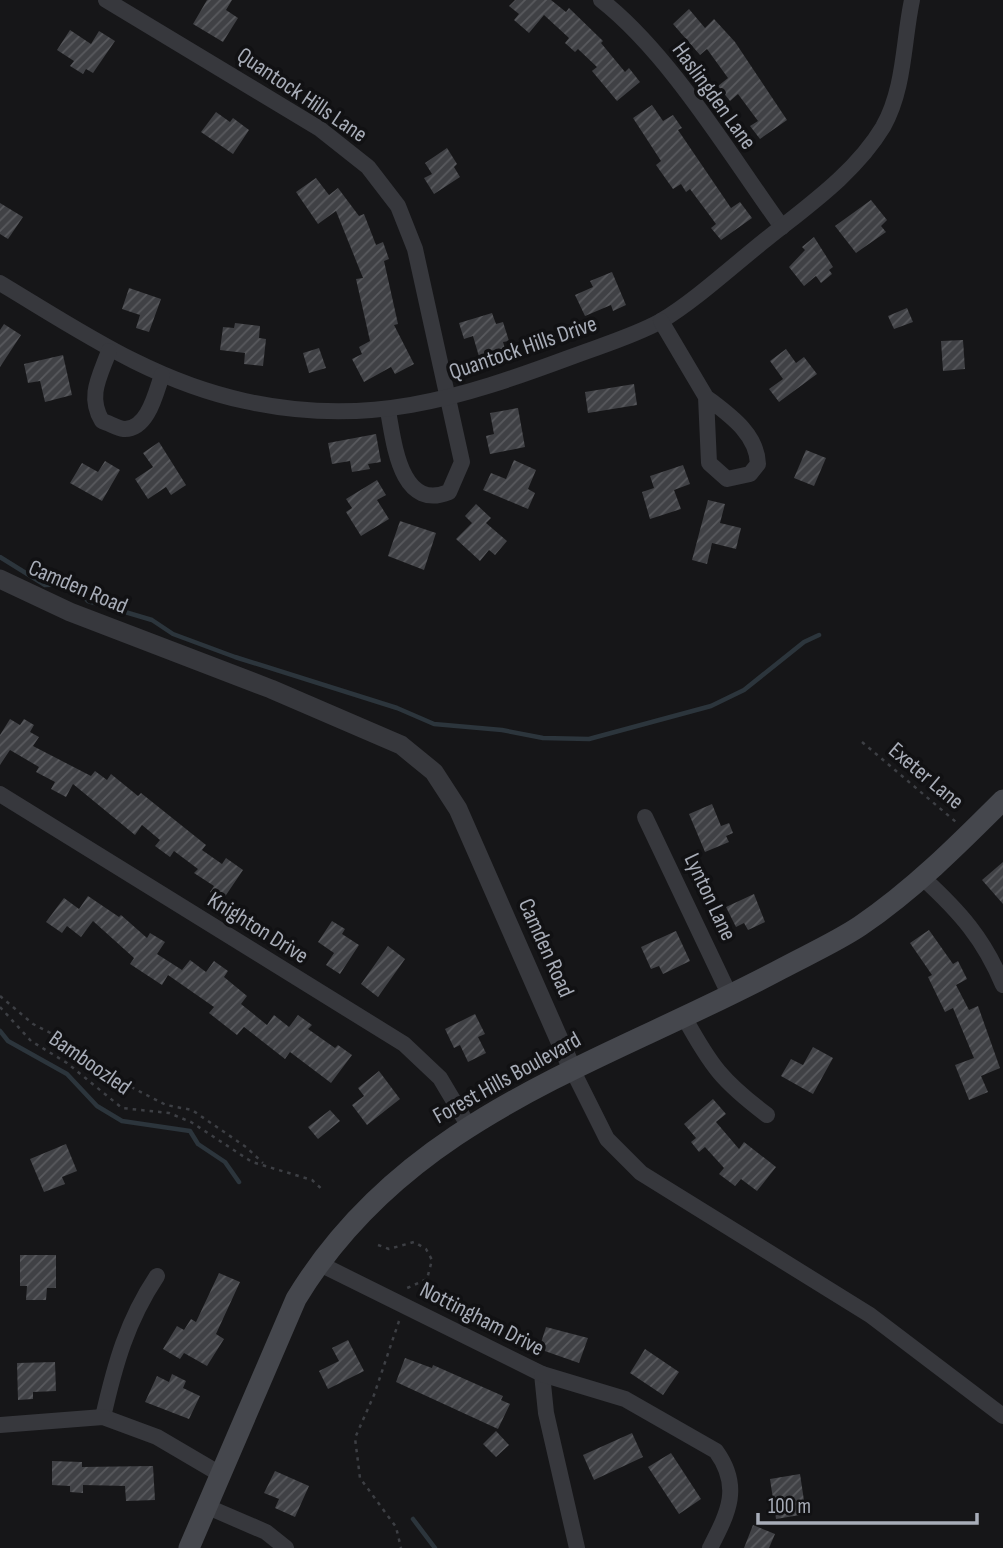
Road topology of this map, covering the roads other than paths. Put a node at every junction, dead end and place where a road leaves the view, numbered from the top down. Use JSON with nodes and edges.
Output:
{"nodes":[{"id":1,"x":106,"y":0,"type":"edge"},
{"id":2,"x":601,"y":0,"type":"edge"},
{"id":3,"x":912,"y":0,"type":"edge"},
{"id":4,"x":782,"y":227,"type":"junction"},
{"id":5,"x":0,"y":284,"type":"edge"},
{"id":6,"x":661,"y":321,"type":"junction"},
{"id":7,"x":110,"y":351,"type":"junction"},
{"id":8,"x":162,"y":375,"type":"junction"},
{"id":9,"x":706,"y":397,"type":"junction"},
{"id":10,"x":449,"y":398,"type":"junction"},
{"id":11,"x":388,"y":411,"type":"junction"},
{"id":12,"x":0,"y":579,"type":"edge"},
{"id":13,"x":0,"y":793,"type":"edge"},
{"id":14,"x":1003,"y":800,"type":"edge"},
{"id":15,"x":645,"y":817,"type":"dead end"},
{"id":16,"x":923,"y":878,"type":"junction"},
{"id":17,"x":1003,"y":985,"type":"edge"},
{"id":18,"x":730,"y":996,"type":"junction"},
{"id":19,"x":684,"y":1017,"type":"junction"},
{"id":20,"x":572,"y":1069,"type":"junction"},
{"id":21,"x":767,"y":1115,"type":"dead end"},
{"id":22,"x":468,"y":1125,"type":"junction"},
{"id":23,"x":318,"y":1263,"type":"junction"},
{"id":24,"x":157,"y":1276,"type":"dead end"},
{"id":25,"x":542,"y":1374,"type":"junction"},
{"id":26,"x":1003,"y":1416,"type":"edge"},
{"id":27,"x":103,"y":1417,"type":"junction"},
{"id":28,"x":0,"y":1425,"type":"edge"},
{"id":29,"x":220,"y":1474,"type":"junction"},
{"id":30,"x":208,"y":1507,"type":"junction"},
{"id":31,"x":189,"y":1548,"type":"edge"},
{"id":32,"x":286,"y":1548,"type":"edge"},
{"id":33,"x":577,"y":1548,"type":"edge"},
{"id":34,"x":710,"y":1548,"type":"edge"}],
"edges":[{"from":1,"to":10,"type":"street","name":"Quantock Hills Lane"},
{"from":2,"to":4,"type":"street","name":"Haslingden Lane"},
{"from":3,"to":4,"type":"street","name":"Quantock Hills Drive"},
{"from":4,"to":6,"type":"street","name":"Quantock Hills Drive"},
{"from":5,"to":7,"type":"street","name":"Quantock Hills Drive"},
{"from":6,"to":9,"type":"street"},
{"from":6,"to":10,"type":"street","name":"Quantock Hills Drive"},
{"from":7,"to":8,"type":"street","name":"Quantock Hills Drive"},
{"from":7,"to":8,"type":"street"},
{"from":8,"to":11,"type":"street","name":"Quantock Hills Drive"},
{"from":9,"to":9,"type":"street"},
{"from":10,"to":11,"type":"street","name":"Quantock Hills Drive"},
{"from":10,"to":11,"type":"street","name":"Quantock Hills Lane"},
{"from":12,"to":20,"type":"street","name":"Camden Road"},
{"from":13,"to":22,"type":"street","name":"Knighton Drive"},
{"from":14,"to":16,"type":"main road","name":"Forest Hills Boulevard"},
{"from":15,"to":18,"type":"street","name":"Lynton Lane"},
{"from":16,"to":17,"type":"street"},
{"from":16,"to":18,"type":"main road","name":"Forest Hills Boulevard"},
{"from":18,"to":19,"type":"main road","name":"Forest Hills Boulevard"},
{"from":19,"to":20,"type":"main road","name":"Forest Hills Boulevard"},
{"from":19,"to":21,"type":"street"},
{"from":20,"to":22,"type":"main road","name":"Forest Hills Boulevard"},
{"from":20,"to":26,"type":"street","name":"Camden Road"},
{"from":22,"to":23,"type":"main road","name":"Forest Hills Boulevard"},
{"from":23,"to":25,"type":"street","name":"Nottingham Drive"},
{"from":23,"to":29,"type":"main road","name":"Forest Hills Boulevard"},
{"from":24,"to":27,"type":"street"},
{"from":25,"to":33,"type":"street","name":"Nottingham Drive"},
{"from":25,"to":34,"type":"street"},
{"from":27,"to":28,"type":"street"},
{"from":27,"to":29,"type":"street"},
{"from":29,"to":30,"type":"main road","name":"Forest Hills Boulevard"},
{"from":30,"to":31,"type":"main road","name":"Forest Hills Boulevard"},
{"from":30,"to":32,"type":"street"}]}
